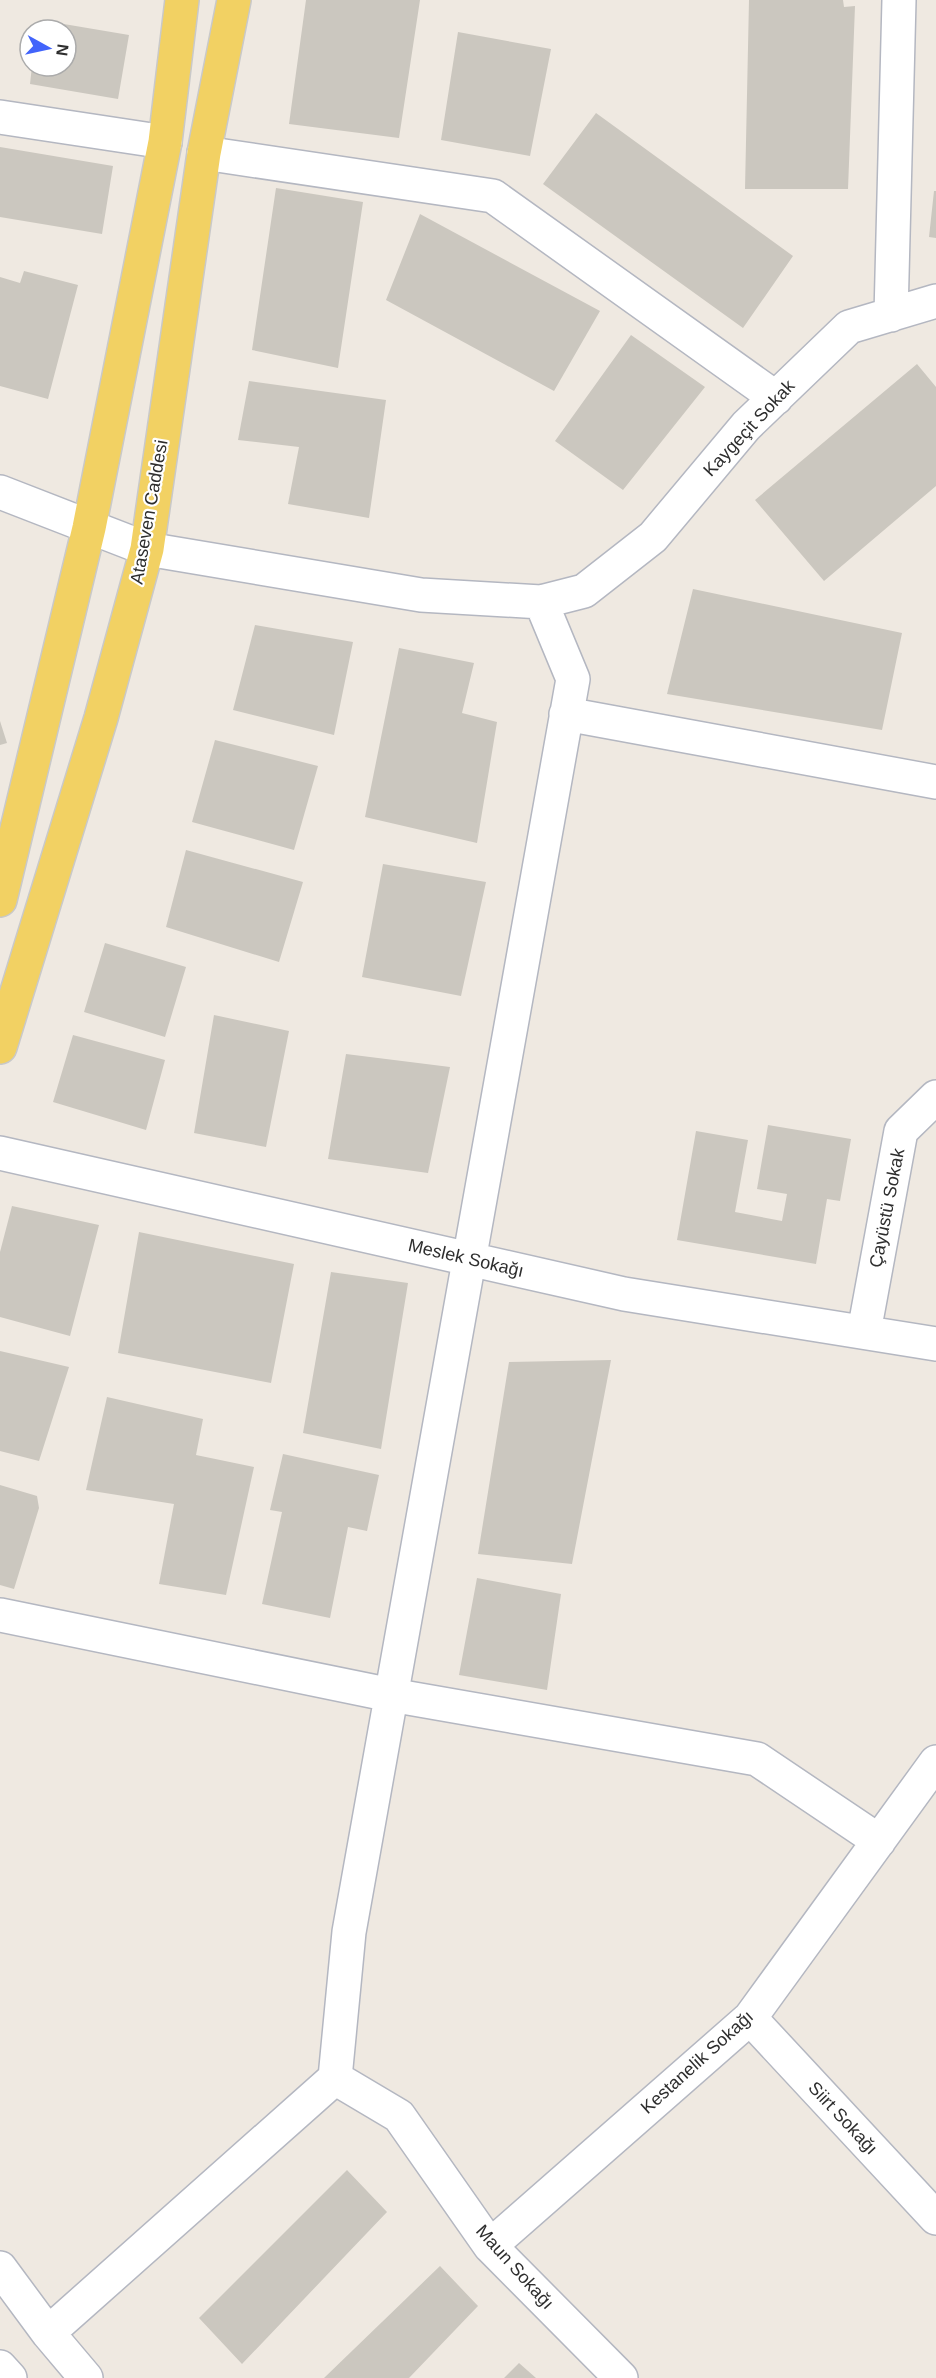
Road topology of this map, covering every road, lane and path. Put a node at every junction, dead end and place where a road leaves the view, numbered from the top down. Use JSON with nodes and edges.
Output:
{"nodes":[{"id":1,"x":182,"y":0,"type":"edge"},
{"id":2,"x":234,"y":0,"type":"edge"},
{"id":3,"x":899,"y":0,"type":"edge"},
{"id":4,"x":0,"y":117,"type":"edge"},
{"id":5,"x":165,"y":142,"type":"junction"},
{"id":6,"x":204,"y":153,"type":"junction"},
{"id":7,"x":936,"y":301,"type":"edge"},
{"id":8,"x":891,"y":315,"type":"junction"},
{"id":9,"x":776,"y":398,"type":"junction"},
{"id":10,"x":0,"y":492,"type":"edge"},
{"id":11,"x":89,"y":528,"type":"junction"},
{"id":12,"x":147,"y":549,"type":"junction"},
{"id":13,"x":541,"y":602,"type":"junction"},
{"id":14,"x":566,"y":714,"type":"junction"},
{"id":15,"x":936,"y":782,"type":"edge"},
{"id":16,"x":0,"y":900,"type":"edge"},
{"id":17,"x":0,"y":1047,"type":"edge"},
{"id":18,"x":936,"y":1097,"type":"edge"},
{"id":19,"x":0,"y":1153,"type":"edge"},
{"id":20,"x":468,"y":1258,"type":"junction"},
{"id":21,"x":864,"y":1332,"type":"junction"},
{"id":22,"x":936,"y":1344,"type":"edge"},
{"id":23,"x":0,"y":1615,"type":"edge"},
{"id":24,"x":391,"y":1695,"type":"junction"},
{"id":25,"x":936,"y":1762,"type":"edge"},
{"id":26,"x":879,"y":1841,"type":"junction"},
{"id":27,"x":750,"y":2018,"type":"junction"},
{"id":28,"x":335,"y":2078,"type":"junction"},
{"id":29,"x":936,"y":2218,"type":"edge"},
{"id":30,"x":490,"y":2246,"type":"junction"},
{"id":31,"x":0,"y":2268,"type":"edge"},
{"id":32,"x":48,"y":2333,"type":"junction"},
{"id":33,"x":0,"y":2367,"type":"edge"},
{"id":34,"x":9,"y":2378,"type":"edge"},
{"id":35,"x":86,"y":2378,"type":"edge"},
{"id":36,"x":621,"y":2378,"type":"edge"}],
"edges":[{"from":1,"to":5,"type":"main road"},
{"from":2,"to":6,"type":"main road","name":"Ataseven Caddesi"},
{"from":3,"to":8,"type":"street"},
{"from":4,"to":5,"type":"street"},
{"from":5,"to":11,"type":"main road"},
{"from":6,"to":9,"type":"street"},
{"from":6,"to":12,"type":"main road","name":"Ataseven Caddesi"},
{"from":7,"to":8,"type":"street","name":"Kaygeçit Sokak"},
{"from":8,"to":9,"type":"street","name":"Kaygeçit Sokak"},
{"from":9,"to":13,"type":"street","name":"Kaygeçit Sokak"},
{"from":10,"to":11,"type":"street"},
{"from":11,"to":12,"type":"street"},
{"from":11,"to":16,"type":"main road"},
{"from":12,"to":13,"type":"street"},
{"from":12,"to":17,"type":"main road","name":"Ataseven Caddesi"},
{"from":13,"to":14,"type":"street"},
{"from":14,"to":15,"type":"street"},
{"from":14,"to":20,"type":"street"},
{"from":18,"to":21,"type":"street","name":"Çayüstü Sokak"},
{"from":19,"to":20,"type":"street","name":"Meslek Sokağı"},
{"from":20,"to":21,"type":"street","name":"Meslek Sokağı"},
{"from":20,"to":24,"type":"street"},
{"from":21,"to":22,"type":"street","name":"Meslek Sokağı"},
{"from":23,"to":24,"type":"street"},
{"from":24,"to":26,"type":"street"},
{"from":24,"to":28,"type":"street"},
{"from":25,"to":26,"type":"street","name":"Kestanelik Sokağı"},
{"from":26,"to":27,"type":"street","name":"Kestanelik Sokağı"},
{"from":27,"to":29,"type":"street","name":"Siirt Sokağı"},
{"from":27,"to":30,"type":"street","name":"Kestanelik Sokağı"},
{"from":28,"to":30,"type":"street","name":"Maun Sokağı"},
{"from":28,"to":32,"type":"street"},
{"from":30,"to":36,"type":"street","name":"Maun Sokağı"},
{"from":31,"to":32,"type":"street"},
{"from":32,"to":35,"type":"street"},
{"from":33,"to":34,"type":"street"}]}
